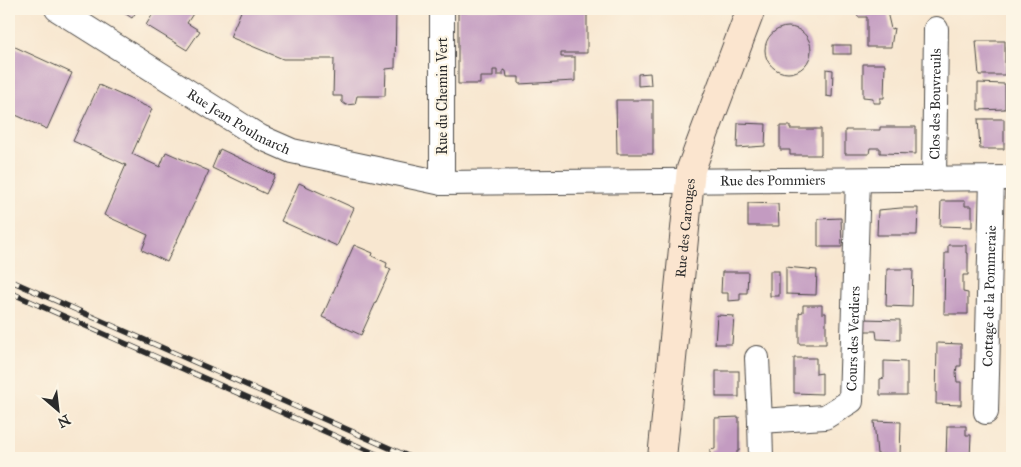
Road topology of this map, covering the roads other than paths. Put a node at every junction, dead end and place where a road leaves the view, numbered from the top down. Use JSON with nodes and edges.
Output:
{"nodes":[{"id":1,"x":57,"y":9,"type":"edge"},
{"id":2,"x":442,"y":9,"type":"edge"},
{"id":3,"x":751,"y":9,"type":"edge"},
{"id":4,"x":936,"y":29,"type":"dead end"},
{"id":5,"x":934,"y":179,"type":"junction"},
{"id":6,"x":1002,"y":179,"type":"edge"},
{"id":7,"x":858,"y":180,"type":"junction"},
{"id":8,"x":691,"y":181,"type":"junction"},
{"id":9,"x":442,"y":183,"type":"junction"},
{"id":10,"x":757,"y":358,"type":"dead end"},
{"id":11,"x":986,"y":412,"type":"dead end"},
{"id":12,"x":760,"y":421,"type":"junction"},
{"id":13,"x":662,"y":458,"type":"edge"},
{"id":14,"x":761,"y":458,"type":"edge"}],
"edges":[{"from":1,"to":9,"type":"street","name":"Rue Jean Poulmarch"},
{"from":2,"to":9,"type":"street","name":"Rue du Chemin Vert"},
{"from":3,"to":8,"type":"main road","name":"Rue des Carouges"},
{"from":4,"to":5,"type":"street","name":"Clos des Bouvreuils"},
{"from":5,"to":6,"type":"street","name":"Rue des Pommiers"},
{"from":5,"to":7,"type":"street","name":"Rue des Pommiers"},
{"from":6,"to":11,"type":"street","name":"Cottage de la Pommeraie"},
{"from":7,"to":8,"type":"street","name":"Rue des Pommiers"},
{"from":7,"to":12,"type":"street","name":"Cours des Verdiers"},
{"from":8,"to":9,"type":"street","name":"Rue des Pommiers"},
{"from":8,"to":13,"type":"main road","name":"Rue des Carouges"},
{"from":10,"to":12,"type":"street"},
{"from":12,"to":14,"type":"street"}]}
